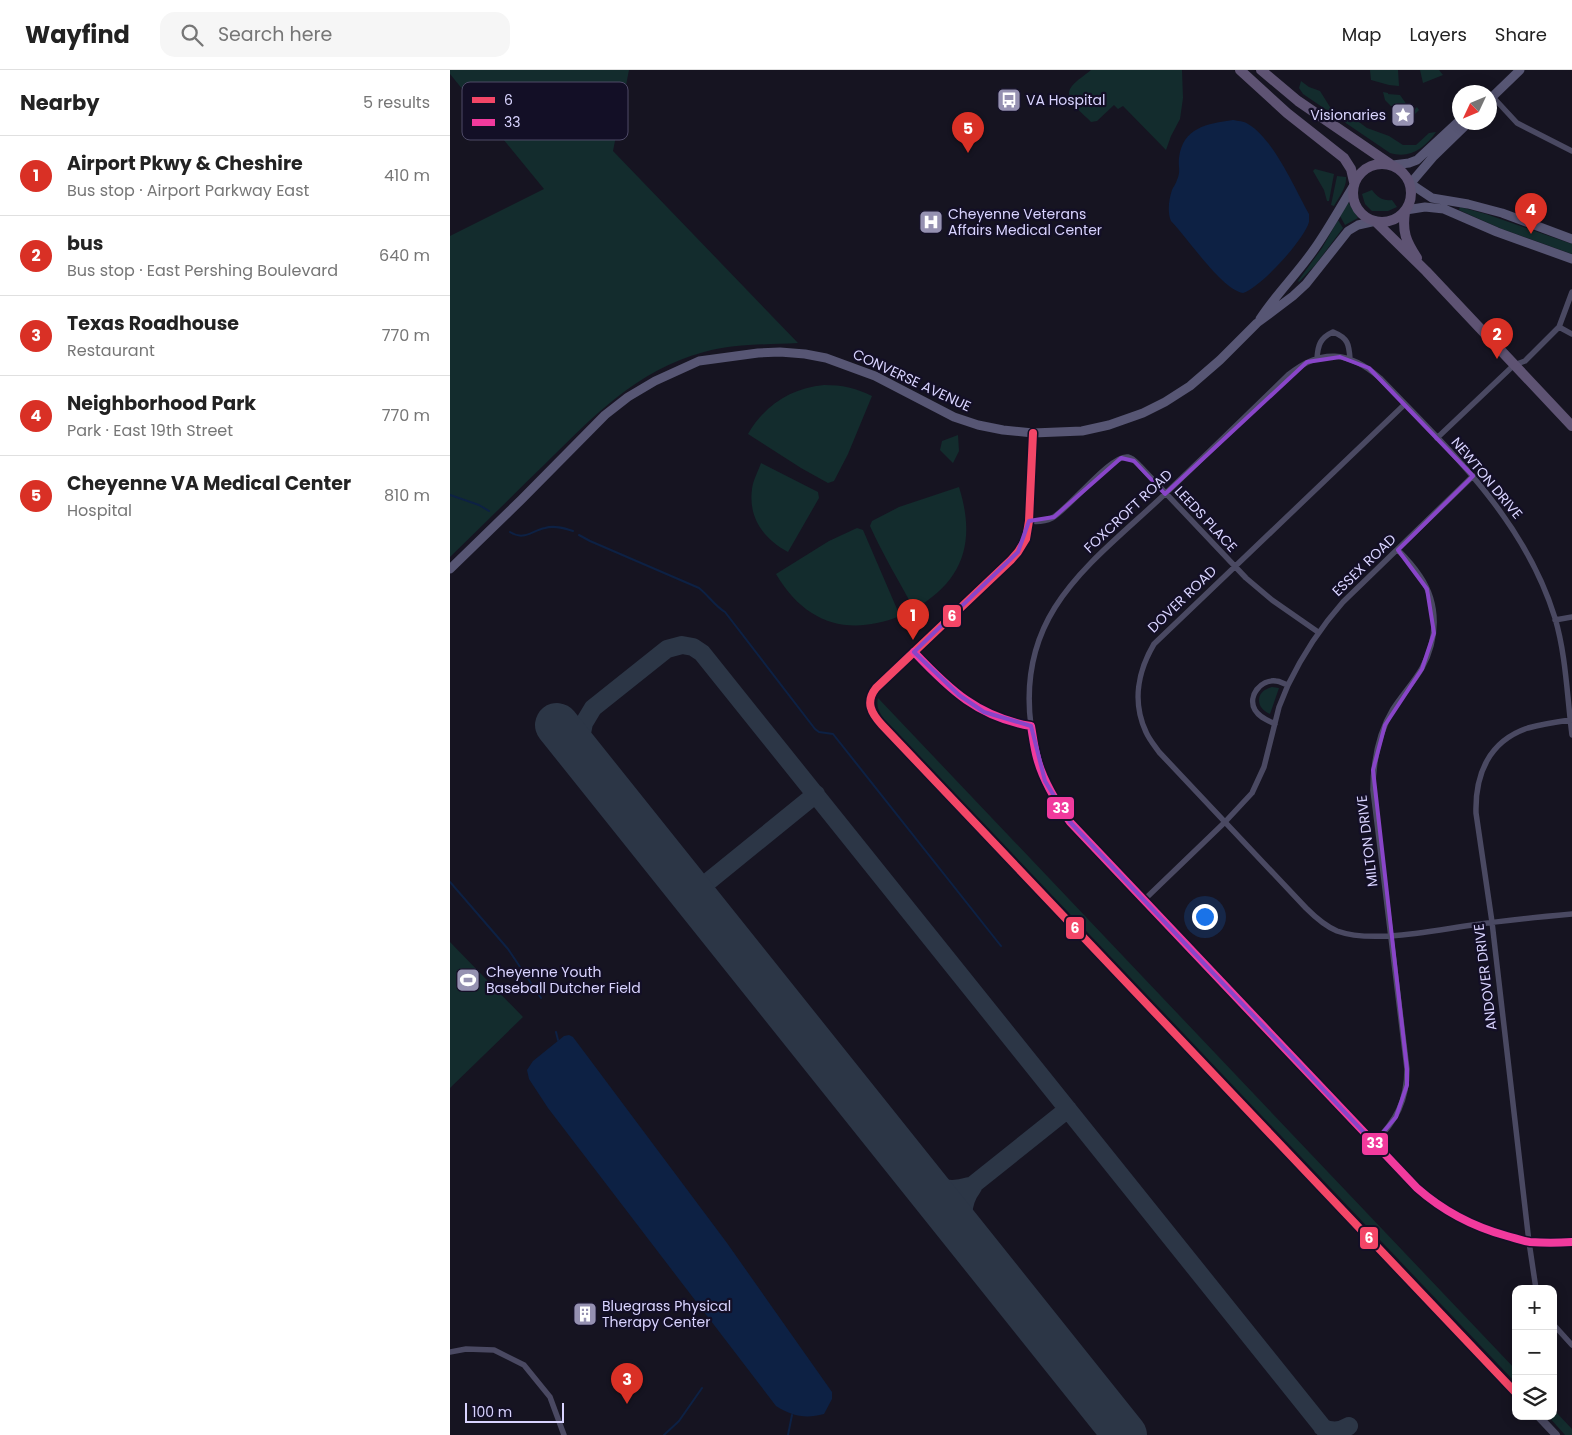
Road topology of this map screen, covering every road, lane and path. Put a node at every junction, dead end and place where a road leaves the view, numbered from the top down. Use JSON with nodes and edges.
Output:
{"nodes":[{"id":1,"x":1240,"y":70,"type":"edge"},
{"id":2,"x":1261,"y":70,"type":"edge"},
{"id":3,"x":1520,"y":70,"type":"edge"},
{"id":4,"x":1497,"y":92,"type":"edge"},
{"id":5,"x":1497,"y":104,"type":"edge"},
{"id":6,"x":1452,"y":128,"type":"edge"},
{"id":7,"x":1463,"y":130,"type":"edge"},
{"id":8,"x":1572,"y":151,"type":"edge"},
{"id":9,"x":1392,"y":165,"type":"junction"},
{"id":10,"x":1354,"y":184,"type":"junction"},
{"id":11,"x":1410,"y":184,"type":"junction"},
{"id":12,"x":1405,"y":211,"type":"junction"},
{"id":13,"x":1376,"y":222,"type":"junction"},
{"id":14,"x":1572,"y":239,"type":"edge"},
{"id":15,"x":1572,"y":259,"type":"edge"},
{"id":16,"x":1426,"y":271,"type":"junction"},
{"id":17,"x":1572,"y":292,"type":"edge"},
{"id":18,"x":1257,"y":323,"type":"junction"},
{"id":19,"x":1560,"y":327,"type":"junction"},
{"id":20,"x":1572,"y":334,"type":"edge"},
{"id":21,"x":1317,"y":358,"type":"junction"},
{"id":22,"x":1350,"y":359,"type":"junction"},
{"id":23,"x":1514,"y":365,"type":"junction"},
{"id":24,"x":1405,"y":404,"type":"junction"},
{"id":25,"x":1570,"y":420,"type":"edge"},
{"id":26,"x":1033,"y":433,"type":"junction"},
{"id":27,"x":1437,"y":438,"type":"junction"},
{"id":28,"x":1473,"y":476,"type":"junction"},
{"id":29,"x":1165,"y":494,"type":"junction"},
{"id":30,"x":1029,"y":522,"type":"junction"},
{"id":31,"x":1398,"y":550,"type":"junction"},
{"id":32,"x":1234,"y":567,"type":"junction"},
{"id":33,"x":450,"y":569,"type":"edge"},
{"id":34,"x":1572,"y":617,"type":"edge"},
{"id":35,"x":1555,"y":620,"type":"junction"},
{"id":36,"x":1318,"y":632,"type":"junction"},
{"id":37,"x":914,"y":652,"type":"junction"},
{"id":38,"x":1288,"y":685,"type":"junction"},
{"id":39,"x":1570,"y":720,"type":"junction"},
{"id":40,"x":1274,"y":724,"type":"junction"},
{"id":41,"x":1031,"y":726,"type":"junction"},
{"id":42,"x":1572,"y":735,"type":"edge"},
{"id":43,"x":1225,"y":822,"type":"junction"},
{"id":44,"x":1144,"y":900,"type":"junction"},
{"id":45,"x":1572,"y":914,"type":"edge"},
{"id":46,"x":1492,"y":922,"type":"junction"},
{"id":47,"x":1391,"y":936,"type":"junction"},
{"id":48,"x":1374,"y":1144,"type":"junction"},
{"id":49,"x":1528,"y":1242,"type":"junction"},
{"id":50,"x":1572,"y":1242,"type":"edge"},
{"id":51,"x":1535,"y":1285,"type":"edge"},
{"id":52,"x":1557,"y":1328,"type":"edge"},
{"id":53,"x":1572,"y":1345,"type":"edge"},
{"id":54,"x":450,"y":1352,"type":"edge"},
{"id":55,"x":1512,"y":1389,"type":"edge"},
{"id":56,"x":1542,"y":1420,"type":"edge"},
{"id":57,"x":564,"y":1435,"type":"edge"},
{"id":58,"x":1556,"y":1435,"type":"edge"}],
"edges":[{"from":1,"to":10,"type":"main road"},
{"from":2,"to":9,"type":"main road"},
{"from":3,"to":4,"type":"main road"},
{"from":5,"to":8,"type":"street"},
{"from":6,"to":9,"type":"main road"},
{"from":7,"to":11,"type":"main road"},
{"from":9,"to":10,"type":"main road"},
{"from":9,"to":11,"type":"main road"},
{"from":10,"to":13,"type":"main road"},
{"from":10,"to":18,"type":"main road","name":"CONVERSE AVENUE"},
{"from":11,"to":12,"type":"main road"},
{"from":11,"to":14,"type":"main road"},
{"from":12,"to":13,"type":"main road"},
{"from":12,"to":15,"type":"main road"},
{"from":12,"to":16,"type":"main road"},
{"from":13,"to":16,"type":"main road"},
{"from":13,"to":18,"type":"main road","name":"CONVERSE AVENUE"},
{"from":16,"to":23,"type":"main road"},
{"from":17,"to":19,"type":"street"},
{"from":18,"to":26,"type":"main road","name":"CONVERSE AVENUE"},
{"from":19,"to":20,"type":"street"},
{"from":19,"to":23,"type":"street"},
{"from":21,"to":22,"type":"street","name":"FOXCROFT ROAD"},
{"from":21,"to":22,"type":"street"},
{"from":21,"to":29,"type":"street","name":"FOXCROFT ROAD"},
{"from":22,"to":24,"type":"street","name":"FOXCROFT ROAD"},
{"from":23,"to":25,"type":"main road"},
{"from":23,"to":27,"type":"street"},
{"from":24,"to":27,"type":"street","name":"FOXCROFT ROAD"},
{"from":24,"to":32,"type":"street","name":"DOVER ROAD"},
{"from":26,"to":30,"type":"street"},
{"from":26,"to":33,"type":"main road","name":"CONVERSE AVENUE"},
{"from":27,"to":28,"type":"street","name":"NEWTON DRIVE"},
{"from":28,"to":31,"type":"street","name":"ESSEX ROAD"},
{"from":28,"to":35,"type":"street","name":"NEWTON DRIVE"},
{"from":29,"to":30,"type":"street","name":"LEEDS PLACE"},
{"from":29,"to":32,"type":"street","name":"LEEDS PLACE"},
{"from":29,"to":41,"type":"street","name":"FOXCROFT ROAD"},
{"from":30,"to":37,"type":"street"},
{"from":31,"to":36,"type":"street","name":"ESSEX ROAD"},
{"from":31,"to":47,"type":"street","name":"MILTON DRIVE"},
{"from":32,"to":36,"type":"street","name":"LEEDS PLACE"},
{"from":32,"to":43,"type":"street","name":"DOVER ROAD"},
{"from":34,"to":35,"type":"street"},
{"from":35,"to":39,"type":"street","name":"NEWTON DRIVE"},
{"from":36,"to":38,"type":"street","name":"ESSEX ROAD"},
{"from":37,"to":41,"type":"street"},
{"from":37,"to":55,"type":"street"},
{"from":38,"to":40,"type":"street","name":"ESSEX ROAD"},
{"from":38,"to":40,"type":"street"},
{"from":39,"to":42,"type":"street","name":"NEWTON DRIVE"},
{"from":39,"to":46,"type":"street","name":"ANDOVER DRIVE"},
{"from":40,"to":43,"type":"street","name":"ESSEX ROAD"},
{"from":41,"to":44,"type":"street","name":"FOXCROFT ROAD"},
{"from":43,"to":44,"type":"street","name":"ESSEX ROAD"},
{"from":43,"to":47,"type":"street","name":"DOVER ROAD"},
{"from":44,"to":48,"type":"street","name":"FOXCROFT ROAD"},
{"from":45,"to":46,"type":"street","name":"DOVER ROAD"},
{"from":46,"to":47,"type":"street","name":"DOVER ROAD"},
{"from":46,"to":49,"type":"street","name":"ANDOVER DRIVE"},
{"from":47,"to":48,"type":"street","name":"MILTON DRIVE"},
{"from":48,"to":49,"type":"street","name":"FOXCROFT ROAD"},
{"from":49,"to":50,"type":"street","name":"FOXCROFT ROAD"},
{"from":49,"to":51,"type":"street","name":"ANDOVER DRIVE"},
{"from":52,"to":53,"type":"street"},
{"from":54,"to":57,"type":"street"},
{"from":56,"to":58,"type":"street"}]}
